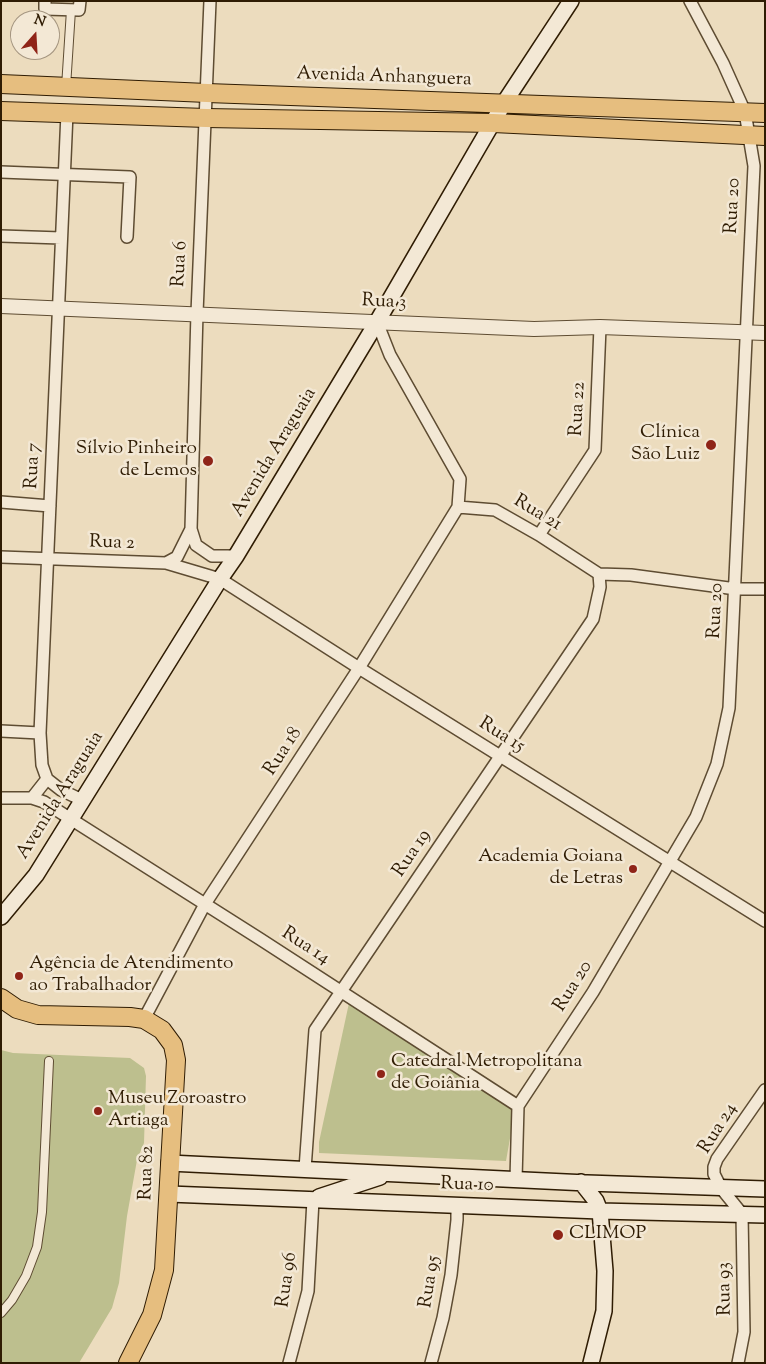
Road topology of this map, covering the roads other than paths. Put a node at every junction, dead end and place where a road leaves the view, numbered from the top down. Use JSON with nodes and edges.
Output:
{"nodes":[{"id":1,"x":45,"y":1,"type":"edge"},
{"id":2,"x":80,"y":1,"type":"edge"},
{"id":3,"x":210,"y":1,"type":"edge"},
{"id":4,"x":571,"y":1,"type":"edge"},
{"id":5,"x":690,"y":1,"type":"edge"},
{"id":6,"x":71,"y":10,"type":"junction"},
{"id":7,"x":1,"y":84,"type":"edge"},
{"id":8,"x":66,"y":87,"type":"junction"},
{"id":9,"x":207,"y":93,"type":"junction"},
{"id":10,"x":504,"y":103,"type":"junction"},
{"id":11,"x":1,"y":111,"type":"edge"},
{"id":12,"x":745,"y":112,"type":"junction"},
{"id":13,"x":67,"y":113,"type":"junction"},
{"id":14,"x":765,"y":113,"type":"edge"},
{"id":15,"x":206,"y":118,"type":"junction"},
{"id":16,"x":493,"y":123,"type":"junction"},
{"id":17,"x":757,"y":136,"type":"edge"},
{"id":18,"x":1,"y":172,"type":"edge"},
{"id":19,"x":64,"y":176,"type":"junction"},
{"id":20,"x":1,"y":236,"type":"edge"},
{"id":21,"x":127,"y":237,"type":"dead end"},
{"id":22,"x":61,"y":238,"type":"junction"},
{"id":23,"x":1,"y":306,"type":"edge"},
{"id":24,"x":58,"y":309,"type":"junction"},
{"id":25,"x":197,"y":313,"type":"junction"},
{"id":26,"x":376,"y":322,"type":"junction"},
{"id":27,"x":600,"y":327,"type":"junction"},
{"id":28,"x":746,"y":332,"type":"junction"},
{"id":29,"x":765,"y":332,"type":"edge"},
{"id":30,"x":1,"y":502,"type":"edge"},
{"id":31,"x":50,"y":506,"type":"junction"},
{"id":32,"x":458,"y":507,"type":"junction"},
{"id":33,"x":191,"y":529,"type":"junction"},
{"id":34,"x":538,"y":535,"type":"junction"},
{"id":35,"x":236,"y":556,"type":"junction"},
{"id":36,"x":1,"y":557,"type":"edge"},
{"id":37,"x":47,"y":559,"type":"junction"},
{"id":38,"x":166,"y":563,"type":"junction"},
{"id":39,"x":598,"y":574,"type":"junction"},
{"id":40,"x":220,"y":579,"type":"junction"},
{"id":41,"x":736,"y":589,"type":"junction"},
{"id":42,"x":765,"y":590,"type":"edge"},
{"id":43,"x":359,"y":668,"type":"junction"},
{"id":44,"x":1,"y":731,"type":"edge"},
{"id":45,"x":40,"y":733,"type":"junction"},
{"id":46,"x":500,"y":756,"type":"junction"},
{"id":47,"x":47,"y":779,"type":"junction"},
{"id":48,"x":1,"y":798,"type":"edge"},
{"id":49,"x":32,"y":798,"type":"junction"},
{"id":50,"x":82,"y":800,"type":"junction"},
{"id":51,"x":70,"y":820,"type":"junction"},
{"id":52,"x":671,"y":862,"type":"junction"},
{"id":53,"x":205,"y":904,"type":"junction"},
{"id":54,"x":1,"y":917,"type":"edge"},
{"id":55,"x":765,"y":921,"type":"edge"},
{"id":56,"x":341,"y":991,"type":"junction"},
{"id":57,"x":1,"y":998,"type":"edge"},
{"id":58,"x":144,"y":1019,"type":"junction"},
{"id":59,"x":49,"y":1061,"type":"dead end"},
{"id":60,"x":765,"y":1090,"type":"edge"},
{"id":61,"x":518,"y":1106,"type":"junction"},
{"id":62,"x":169,"y":1163,"type":"junction"},
{"id":63,"x":305,"y":1169,"type":"junction"},
{"id":64,"x":401,"y":1174,"type":"junction"},
{"id":65,"x":516,"y":1180,"type":"junction"},
{"id":66,"x":581,"y":1182,"type":"junction"},
{"id":67,"x":721,"y":1188,"type":"junction"},
{"id":68,"x":765,"y":1189,"type":"edge"},
{"id":69,"x":169,"y":1194,"type":"junction"},
{"id":70,"x":313,"y":1200,"type":"junction"},
{"id":71,"x":457,"y":1206,"type":"junction"},
{"id":72,"x":600,"y":1211,"type":"junction"},
{"id":73,"x":742,"y":1214,"type":"junction"},
{"id":74,"x":762,"y":1214,"type":"edge"},
{"id":75,"x":1,"y":1313,"type":"edge"},
{"id":76,"x":128,"y":1363,"type":"edge"},
{"id":77,"x":289,"y":1363,"type":"edge"},
{"id":78,"x":431,"y":1363,"type":"edge"},
{"id":79,"x":591,"y":1363,"type":"edge"},
{"id":80,"x":738,"y":1363,"type":"edge"}],
"edges":[{"from":1,"to":6,"type":"street"},
{"from":2,"to":6,"type":"street"},
{"from":3,"to":9,"type":"street","name":"Rua 6"},
{"from":4,"to":10,"type":"main road","name":"Avenida Araguaia"},
{"from":5,"to":12,"type":"street","name":"Rua 20"},
{"from":6,"to":8,"type":"street"},
{"from":7,"to":8,"type":"main road","name":"Avenida Anhanguera"},
{"from":8,"to":9,"type":"main road","name":"Avenida Anhanguera"},
{"from":9,"to":10,"type":"main road","name":"Avenida Anhanguera"},
{"from":9,"to":15,"type":"street","name":"Rua 6"},
{"from":10,"to":12,"type":"main road","name":"Avenida Anhanguera"},
{"from":10,"to":16,"type":"main road","name":"Avenida Araguaia"},
{"from":11,"to":13,"type":"main road"},
{"from":12,"to":14,"type":"main road","name":"Avenida Anhanguera"},
{"from":12,"to":17,"type":"street","name":"Rua 20"},
{"from":13,"to":15,"type":"main road"},
{"from":13,"to":19,"type":"street","name":"Rua 7"},
{"from":15,"to":16,"type":"main road"},
{"from":15,"to":25,"type":"street","name":"Rua 6"},
{"from":16,"to":17,"type":"main road"},
{"from":16,"to":26,"type":"main road","name":"Avenida Araguaia"},
{"from":17,"to":28,"type":"street","name":"Rua 20"},
{"from":18,"to":19,"type":"street"},
{"from":19,"to":21,"type":"street"},
{"from":19,"to":22,"type":"street","name":"Rua 7"},
{"from":20,"to":22,"type":"street"},
{"from":22,"to":24,"type":"street","name":"Rua 7"},
{"from":23,"to":24,"type":"street","name":"Rua 3"},
{"from":24,"to":25,"type":"street","name":"Rua 3"},
{"from":24,"to":31,"type":"street","name":"Rua 7"},
{"from":25,"to":26,"type":"street","name":"Rua 3"},
{"from":25,"to":33,"type":"street","name":"Rua 6"},
{"from":26,"to":27,"type":"street","name":"Rua 3"},
{"from":26,"to":32,"type":"street"},
{"from":26,"to":35,"type":"main road","name":"Avenida Araguaia"},
{"from":27,"to":28,"type":"street","name":"Rua 3"},
{"from":27,"to":34,"type":"street","name":"Rua 22"},
{"from":28,"to":29,"type":"street","name":"Rua 3"},
{"from":28,"to":41,"type":"street","name":"Rua 20"},
{"from":30,"to":31,"type":"street"},
{"from":31,"to":37,"type":"street","name":"Rua 7"},
{"from":32,"to":34,"type":"street","name":"Rua 21"},
{"from":32,"to":43,"type":"street","name":"Rua 18"},
{"from":33,"to":35,"type":"street"},
{"from":33,"to":38,"type":"street","name":"Rua 6"},
{"from":34,"to":39,"type":"street","name":"Rua 21"},
{"from":35,"to":40,"type":"main road","name":"Avenida Araguaia"},
{"from":36,"to":37,"type":"street","name":"Rua 2"},
{"from":37,"to":38,"type":"street","name":"Rua 2"},
{"from":37,"to":45,"type":"street","name":"Rua 7"},
{"from":38,"to":40,"type":"street","name":"Rua 2"},
{"from":39,"to":41,"type":"street"},
{"from":39,"to":46,"type":"street","name":"Rua 19"},
{"from":40,"to":43,"type":"street","name":"Rua 15"},
{"from":40,"to":50,"type":"main road","name":"Avenida Araguaia"},
{"from":41,"to":42,"type":"street"},
{"from":41,"to":52,"type":"street","name":"Rua 20"},
{"from":43,"to":46,"type":"street","name":"Rua 15"},
{"from":43,"to":53,"type":"street","name":"Rua 18"},
{"from":44,"to":45,"type":"street"},
{"from":45,"to":47,"type":"street","name":"Rua 7"},
{"from":46,"to":52,"type":"street","name":"Rua 15"},
{"from":46,"to":56,"type":"street","name":"Rua 19"},
{"from":47,"to":49,"type":"street"},
{"from":47,"to":50,"type":"street"},
{"from":48,"to":49,"type":"street"},
{"from":49,"to":51,"type":"street","name":"Rua 14"},
{"from":50,"to":51,"type":"main road","name":"Avenida Araguaia"},
{"from":51,"to":53,"type":"street","name":"Rua 14"},
{"from":51,"to":54,"type":"main road","name":"Avenida Araguaia"},
{"from":52,"to":55,"type":"street","name":"Rua 15"},
{"from":52,"to":61,"type":"street","name":"Rua 20"},
{"from":53,"to":56,"type":"street","name":"Rua 14"},
{"from":53,"to":58,"type":"street","name":"Rua 18"},
{"from":56,"to":61,"type":"street","name":"Rua 14"},
{"from":56,"to":63,"type":"street","name":"Rua 19"},
{"from":57,"to":58,"type":"main road","name":"Rua 82"},
{"from":58,"to":62,"type":"main road","name":"Rua 82"},
{"from":59,"to":75,"type":"street"},
{"from":60,"to":67,"type":"street","name":"Rua 24"},
{"from":61,"to":65,"type":"street"},
{"from":62,"to":63,"type":"main road","name":"Rua 10"},
{"from":62,"to":69,"type":"main road","name":"Rua 82"},
{"from":63,"to":64,"type":"main road","name":"Rua 10"},
{"from":64,"to":65,"type":"main road","name":"Rua 10"},
{"from":64,"to":70,"type":"main road"},
{"from":65,"to":66,"type":"main road","name":"Rua 10"},
{"from":66,"to":67,"type":"main road","name":"Rua 10"},
{"from":66,"to":72,"type":"main road"},
{"from":67,"to":68,"type":"main road","name":"Rua 10"},
{"from":67,"to":73,"type":"street"},
{"from":69,"to":70,"type":"main road","name":"Rua 10"},
{"from":69,"to":76,"type":"main road","name":"Rua 82"},
{"from":70,"to":71,"type":"main road","name":"Rua 10"},
{"from":70,"to":77,"type":"street","name":"Rua 96"},
{"from":71,"to":72,"type":"main road","name":"Rua 10"},
{"from":71,"to":78,"type":"street","name":"Rua 95"},
{"from":72,"to":73,"type":"main road","name":"Rua 10"},
{"from":72,"to":79,"type":"main road"},
{"from":73,"to":74,"type":"main road","name":"Rua 10"},
{"from":73,"to":80,"type":"street","name":"Rua 93"}]}
